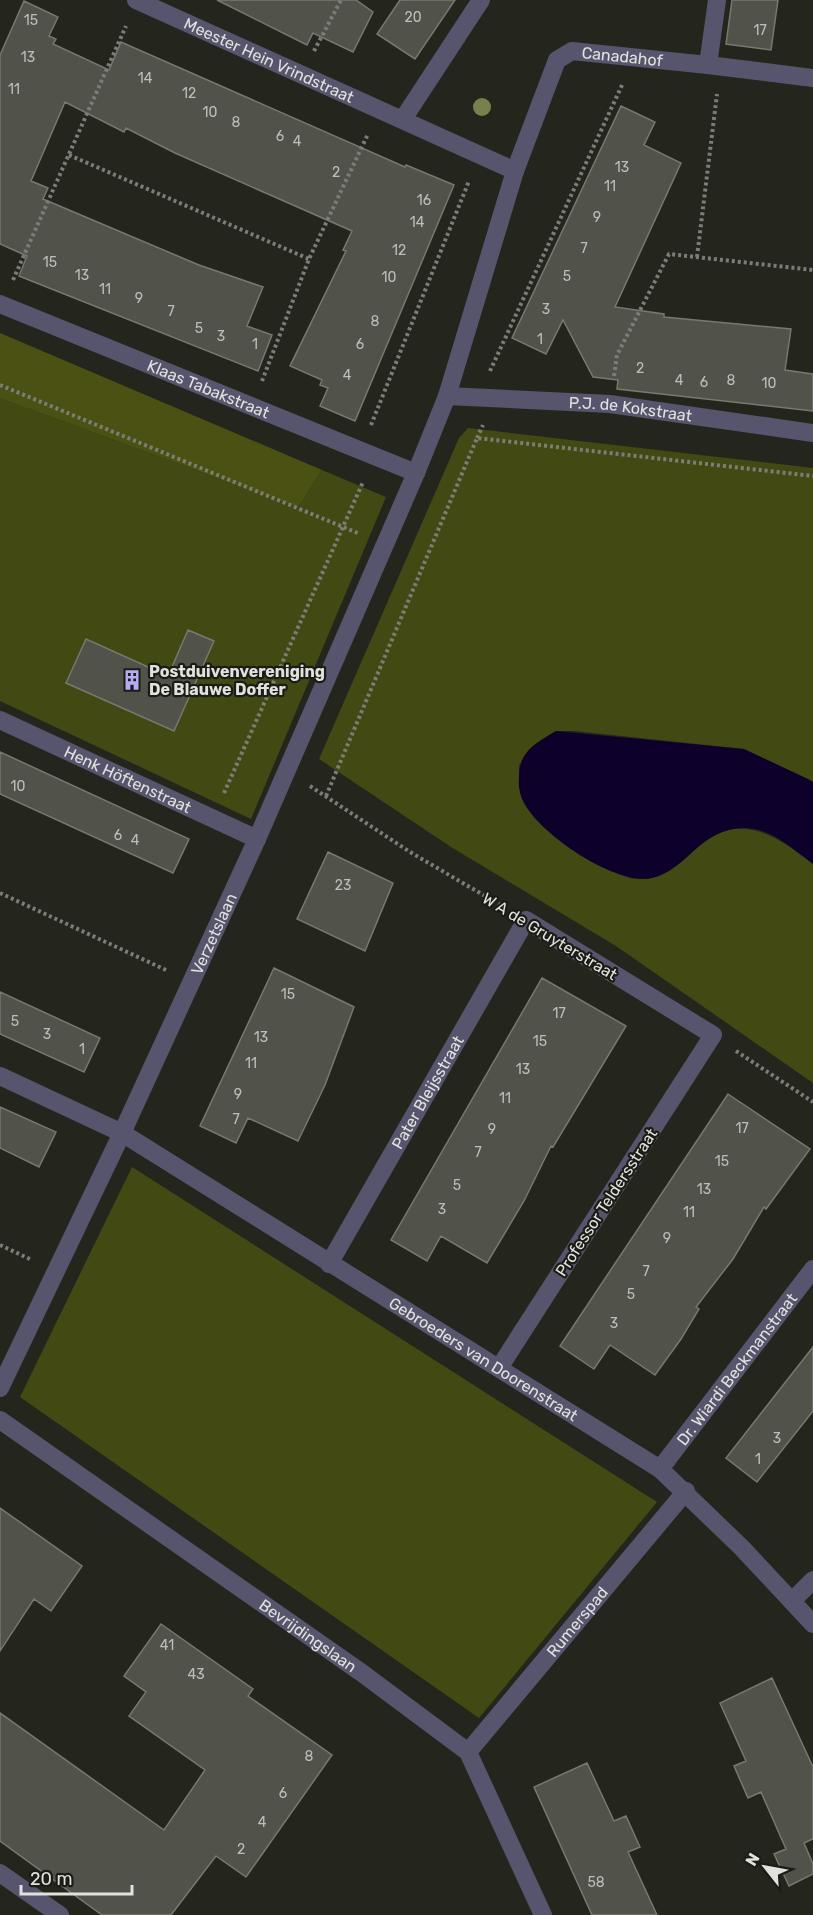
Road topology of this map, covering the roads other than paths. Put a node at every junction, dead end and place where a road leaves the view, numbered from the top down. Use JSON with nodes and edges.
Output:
{"nodes":[{"id":1,"x":136,"y":0,"type":"edge"},
{"id":2,"x":481,"y":0,"type":"edge"},
{"id":3,"x":717,"y":0,"type":"edge"},
{"id":4,"x":714,"y":66,"type":"junction"},
{"id":5,"x":813,"y":78,"type":"edge"},
{"id":6,"x":403,"y":119,"type":"junction"},
{"id":7,"x":515,"y":171,"type":"junction"},
{"id":8,"x":1,"y":304,"type":"edge"},
{"id":9,"x":447,"y":396,"type":"junction"},
{"id":10,"x":813,"y":432,"type":"edge"},
{"id":11,"x":416,"y":473,"type":"junction"},
{"id":12,"x":0,"y":720,"type":"edge"},
{"id":13,"x":256,"y":839,"type":"junction"},
{"id":14,"x":526,"y":920,"type":"joint"},
{"id":15,"x":713,"y":1035,"type":"joint"},
{"id":16,"x":0,"y":1076,"type":"edge"},
{"id":17,"x":122,"y":1133,"type":"junction"},
{"id":18,"x":329,"y":1264,"type":"junction"},
{"id":19,"x":813,"y":1269,"type":"edge"},
{"id":20,"x":499,"y":1368,"type":"junction"},
{"id":21,"x":0,"y":1388,"type":"edge"},
{"id":22,"x":0,"y":1420,"type":"edge"},
{"id":23,"x":660,"y":1469,"type":"junction"},
{"id":24,"x":686,"y":1491,"type":"junction"},
{"id":25,"x":813,"y":1580,"type":"edge"},
{"id":26,"x":793,"y":1600,"type":"junction"},
{"id":27,"x":813,"y":1624,"type":"edge"},
{"id":28,"x":468,"y":1752,"type":"junction"},
{"id":29,"x":0,"y":1873,"type":"edge"},
{"id":30,"x":60,"y":1915,"type":"edge"},
{"id":31,"x":543,"y":1915,"type":"edge"}],
"edges":[{"from":1,"to":6,"type":"street","name":"Meester Hein Vrindstraat"},
{"from":2,"to":6,"type":"street"},
{"from":3,"to":4,"type":"street"},
{"from":4,"to":5,"type":"street"},
{"from":4,"to":7,"type":"street","name":"Canadahof"},
{"from":6,"to":7,"type":"street"},
{"from":7,"to":9,"type":"street","name":"Canadahof"},
{"from":8,"to":11,"type":"street","name":"Klaas Tabakstraat"},
{"from":9,"to":10,"type":"street","name":"P.J. de Kokstraat"},
{"from":9,"to":11,"type":"street","name":"Canadahof"},
{"from":11,"to":13,"type":"street","name":"Verzetslaan"},
{"from":12,"to":13,"type":"street","name":"Henk Höftenstraat"},
{"from":13,"to":17,"type":"street","name":"Verzetslaan"},
{"from":14,"to":15,"type":"street","name":"W A de Gruyterstraat"},
{"from":14,"to":18,"type":"street","name":"Pater Bleijsstraat"},
{"from":15,"to":20,"type":"street","name":"Professor Teldersstraat"},
{"from":16,"to":17,"type":"street","name":"Gebroeders van Doorenstraat"},
{"from":17,"to":18,"type":"street","name":"Gebroeders van Doorenstraat"},
{"from":17,"to":21,"type":"street","name":"Verzetslaan"},
{"from":18,"to":20,"type":"street","name":"Gebroeders van Doorenstraat"},
{"from":19,"to":23,"type":"street","name":"Dr. Wiardi Beckmanstraat"},
{"from":20,"to":23,"type":"street","name":"Gebroeders van Doorenstraat"},
{"from":22,"to":28,"type":"street","name":"Bevrijdingslaan"},
{"from":23,"to":24,"type":"street","name":"Gebroeders van Doorenstraat"},
{"from":24,"to":26,"type":"street","name":"Gebroeders van Doorenstraat"},
{"from":24,"to":28,"type":"street","name":"Rumerspad"},
{"from":25,"to":26,"type":"street"},
{"from":26,"to":27,"type":"street","name":"Gebroeders van Doorenstraat"},
{"from":28,"to":31,"type":"street","name":"Bevrijdingslaan"},
{"from":29,"to":30,"type":"street"}]}
